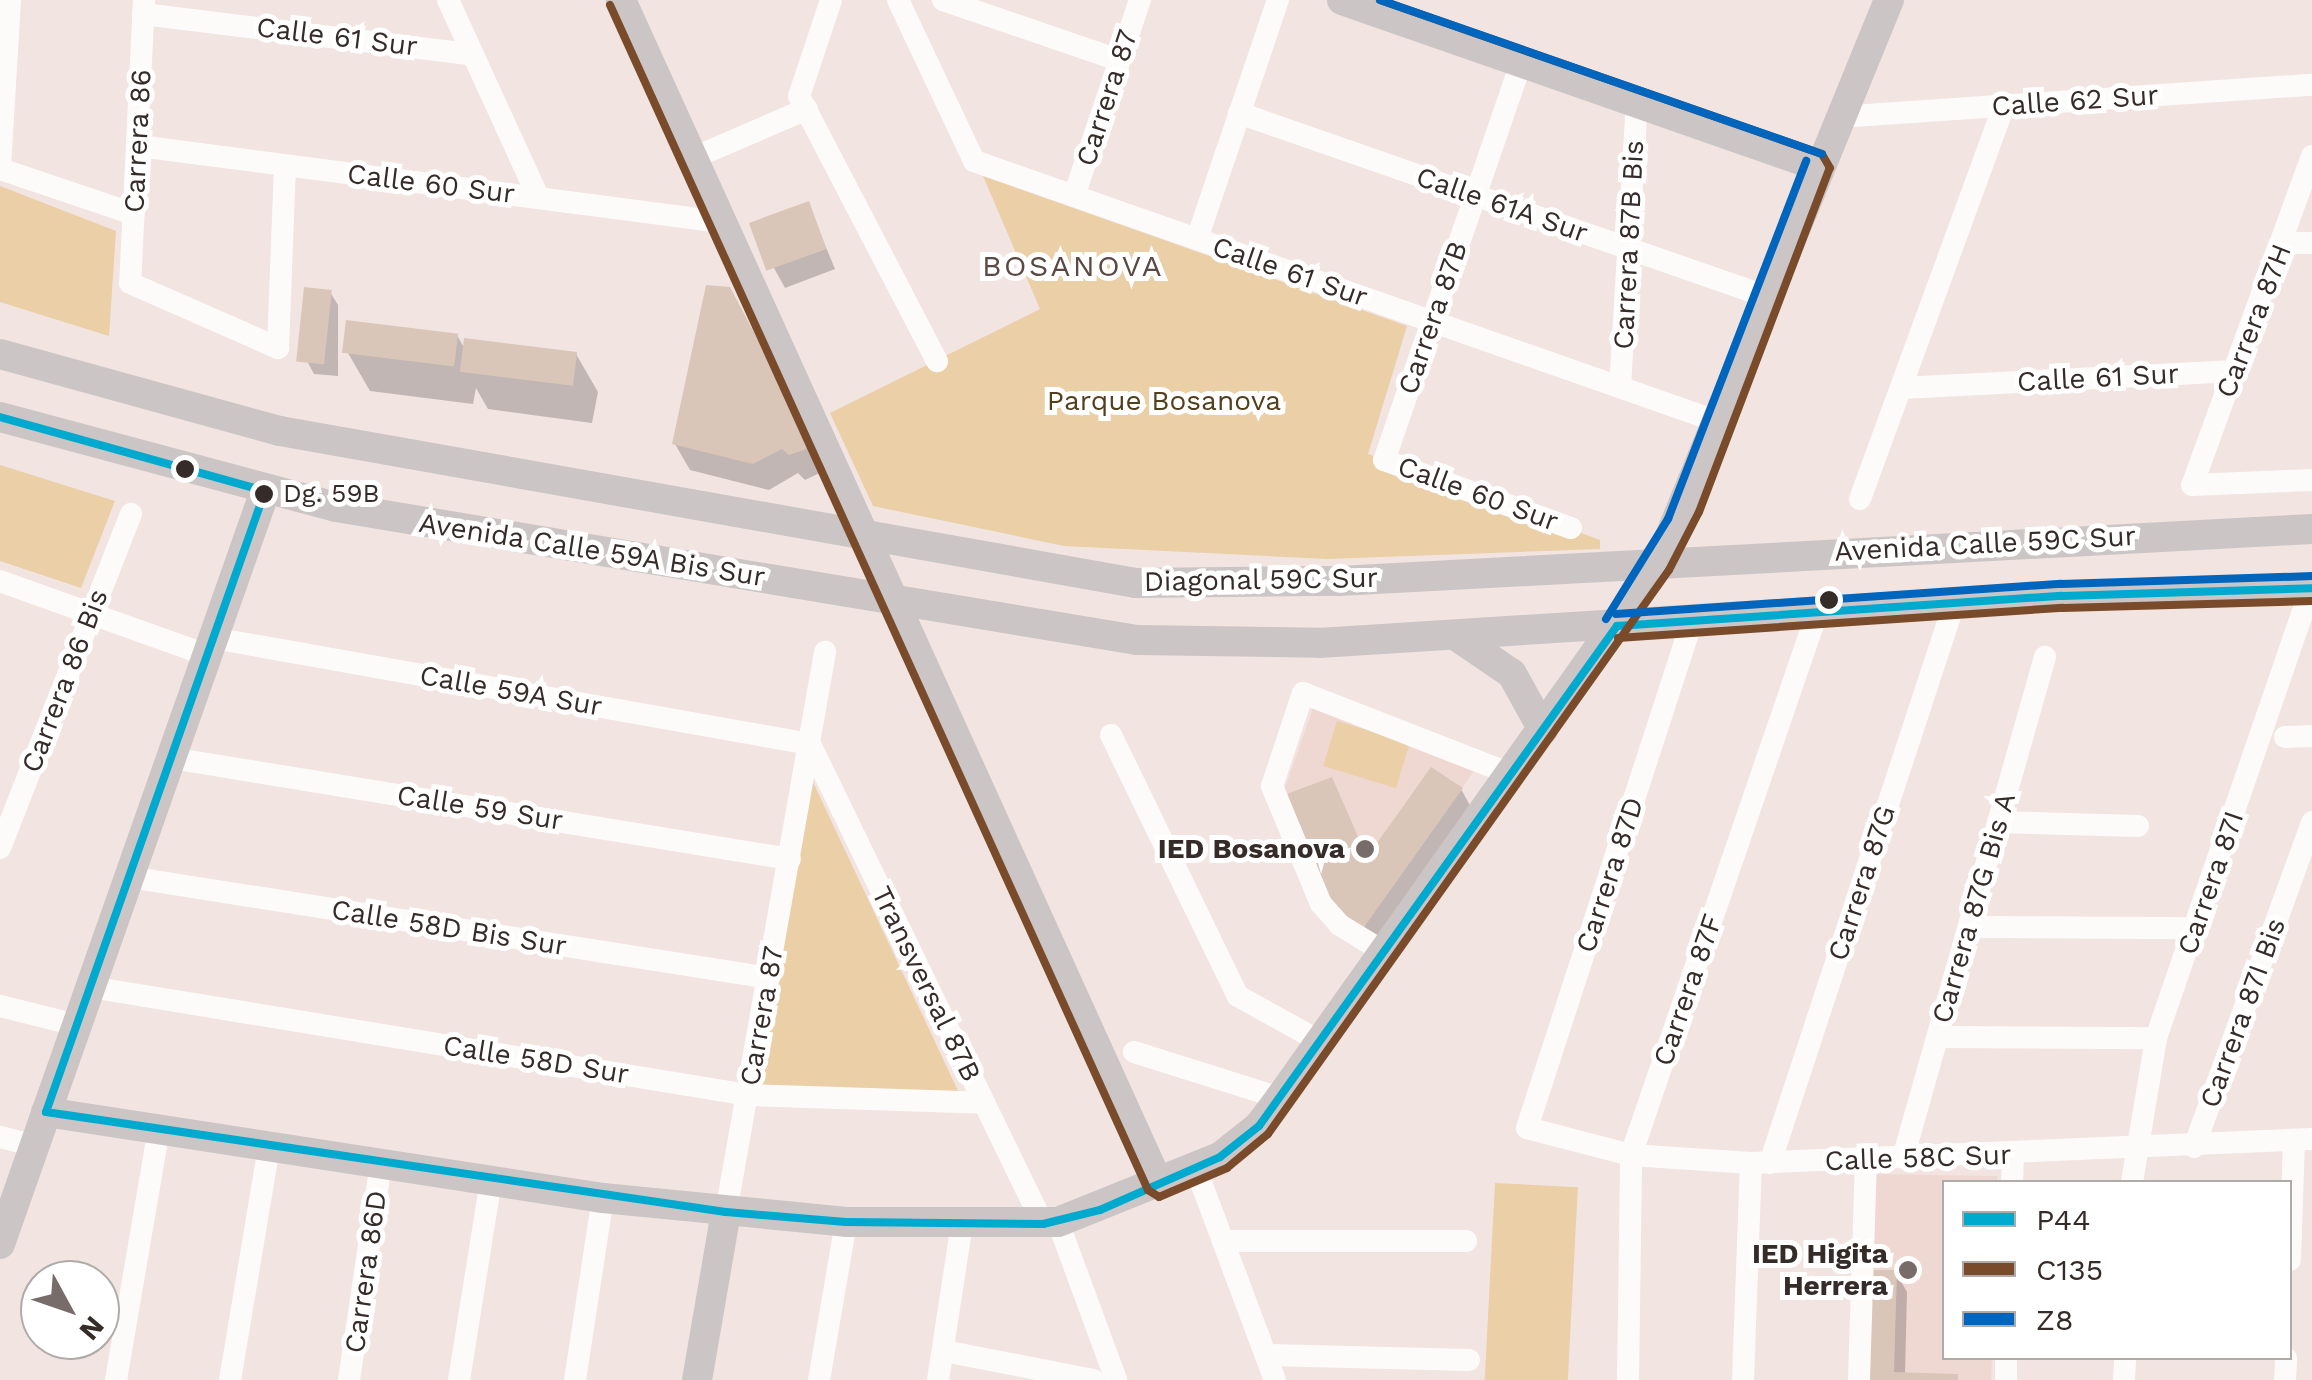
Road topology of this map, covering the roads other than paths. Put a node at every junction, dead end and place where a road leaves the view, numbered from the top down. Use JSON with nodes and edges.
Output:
{"nodes":[{"id":1,"x":10,"y":0,"type":"edge"},
{"id":2,"x":448,"y":0,"type":"edge"},
{"id":3,"x":621,"y":0,"type":"edge"},
{"id":4,"x":831,"y":0,"type":"edge"},
{"id":5,"x":898,"y":0,"type":"edge"},
{"id":6,"x":943,"y":0,"type":"edge"},
{"id":7,"x":1140,"y":0,"type":"edge"},
{"id":8,"x":1278,"y":0,"type":"edge"},
{"id":9,"x":1342,"y":0,"type":"edge"},
{"id":10,"x":1889,"y":0,"type":"edge"},
{"id":11,"x":144,"y":7,"type":"edge"},
{"id":12,"x":472,"y":54,"type":"junction"},
{"id":13,"x":1118,"y":60,"type":"junction"},
{"id":14,"x":1521,"y":62,"type":"junction"},
{"id":15,"x":2312,"y":85,"type":"edge"},
{"id":16,"x":1637,"y":103,"type":"junction"},
{"id":17,"x":2004,"y":106,"type":"junction"},
{"id":18,"x":807,"y":109,"type":"junction"},
{"id":19,"x":1239,"y":113,"type":"junction"},
{"id":20,"x":1838,"y":118,"type":"junction"},
{"id":21,"x":139,"y":146,"type":"junction"},
{"id":22,"x":2312,"y":156,"type":"edge"},
{"id":23,"x":693,"y":158,"type":"junction"},
{"id":24,"x":285,"y":166,"type":"junction"},
{"id":25,"x":1818,"y":166,"type":"junction"},
{"id":26,"x":0,"y":169,"type":"edge"},
{"id":27,"x":1475,"y":195,"type":"junction"},
{"id":28,"x":1074,"y":196,"type":"junction"},
{"id":29,"x":538,"y":197,"type":"junction"},
{"id":30,"x":134,"y":214,"type":"junction"},
{"id":31,"x":722,"y":222,"type":"junction"},
{"id":32,"x":1197,"y":240,"type":"junction"},
{"id":33,"x":2312,"y":242,"type":"edge"},
{"id":34,"x":2284,"y":243,"type":"junction"},
{"id":35,"x":1629,"y":249,"type":"junction"},
{"id":36,"x":1765,"y":296,"type":"junction"},
{"id":37,"x":1431,"y":322,"type":"junction"},
{"id":38,"x":0,"y":354,"type":"edge"},
{"id":39,"x":937,"y":360,"type":"dead end"},
{"id":40,"x":2236,"y":371,"type":"junction"},
{"id":41,"x":1620,"y":388,"type":"junction"},
{"id":42,"x":1901,"y":388,"type":"junction"},
{"id":43,"x":0,"y":417,"type":"edge"},
{"id":44,"x":1719,"y":422,"type":"junction"},
{"id":45,"x":1384,"y":460,"type":"joint"},
{"id":46,"x":2312,"y":480,"type":"edge"},
{"id":47,"x":265,"y":490,"type":"junction"},
{"id":48,"x":1860,"y":500,"type":"dead end"},
{"id":49,"x":131,"y":514,"type":"dead end"},
{"id":50,"x":1572,"y":528,"type":"dead end"},
{"id":51,"x":2312,"y":529,"type":"edge"},
{"id":52,"x":866,"y":538,"type":"junction"},
{"id":53,"x":1659,"y":563,"type":"junction"},
{"id":54,"x":0,"y":581,"type":"edge"},
{"id":55,"x":2311,"y":588,"type":"edge"},
{"id":56,"x":896,"y":600,"type":"junction"},
{"id":57,"x":1954,"y":604,"type":"junction"},
{"id":58,"x":1818,"y":613,"type":"junction"},
{"id":59,"x":92,"y":614,"type":"junction"},
{"id":60,"x":1692,"y":621,"type":"junction"},
{"id":61,"x":1616,"y":626,"type":"junction"},
{"id":62,"x":1458,"y":637,"type":"junction"},
{"id":63,"x":210,"y":646,"type":"junction"},
{"id":64,"x":826,"y":652,"type":"dead end"},
{"id":65,"x":2045,"y":657,"type":"dead end"},
{"id":66,"x":1543,"y":730,"type":"junction"},
{"id":67,"x":1110,"y":735,"type":"dead end"},
{"id":68,"x":2312,"y":736,"type":"edge"},
{"id":69,"x":2285,"y":738,"type":"dead end"},
{"id":70,"x":810,"y":744,"type":"junction"},
{"id":71,"x":171,"y":758,"type":"junction"},
{"id":72,"x":1511,"y":774,"type":"junction"},
{"id":73,"x":1998,"y":822,"type":"junction"},
{"id":74,"x":2312,"y":822,"type":"edge"},
{"id":75,"x":2138,"y":826,"type":"dead end"},
{"id":76,"x":0,"y":848,"type":"edge"},
{"id":77,"x":790,"y":859,"type":"junction"},
{"id":78,"x":129,"y":878,"type":"junction"},
{"id":79,"x":1969,"y":927,"type":"junction"},
{"id":80,"x":2196,"y":928,"type":"junction"},
{"id":81,"x":1384,"y":952,"type":"junction"},
{"id":82,"x":769,"y":978,"type":"junction"},
{"id":83,"x":90,"y":987,"type":"junction"},
{"id":84,"x":0,"y":1006,"type":"edge"},
{"id":85,"x":77,"y":1025,"type":"junction"},
{"id":86,"x":1938,"y":1038,"type":"junction"},
{"id":87,"x":2156,"y":1038,"type":"junction"},
{"id":88,"x":1320,"y":1042,"type":"junction"},
{"id":89,"x":1134,"y":1052,"type":"dead end"},
{"id":90,"x":748,"y":1095,"type":"junction"},
{"id":91,"x":1280,"y":1098,"type":"junction"},
{"id":92,"x":984,"y":1104,"type":"junction"},
{"id":93,"x":46,"y":1112,"type":"junction"},
{"id":94,"x":159,"y":1128,"type":"junction"},
{"id":95,"x":1528,"y":1128,"type":"joint"},
{"id":96,"x":0,"y":1137,"type":"edge"},
{"id":97,"x":2303,"y":1140,"type":"edge"},
{"id":98,"x":35,"y":1146,"type":"junction"},
{"id":99,"x":269,"y":1146,"type":"junction"},
{"id":100,"x":2194,"y":1146,"type":"junction"},
{"id":101,"x":2133,"y":1150,"type":"junction"},
{"id":102,"x":2013,"y":1154,"type":"junction"},
{"id":103,"x":1631,"y":1155,"type":"junction"},
{"id":104,"x":1903,"y":1158,"type":"junction"},
{"id":105,"x":1866,"y":1160,"type":"junction"},
{"id":106,"x":381,"y":1163,"type":"junction"},
{"id":107,"x":1760,"y":1163,"type":"junction"},
{"id":108,"x":1196,"y":1169,"type":"junction"},
{"id":109,"x":491,"y":1180,"type":"junction"},
{"id":110,"x":2012,"y":1180,"type":"edge"},
{"id":111,"x":2132,"y":1180,"type":"edge"},
{"id":112,"x":1159,"y":1185,"type":"junction"},
{"id":113,"x":603,"y":1198,"type":"junction"},
{"id":114,"x":726,"y":1212,"type":"junction"},
{"id":115,"x":846,"y":1222,"type":"junction"},
{"id":116,"x":1050,"y":1223,"type":"junction"},
{"id":117,"x":962,"y":1224,"type":"junction"},
{"id":118,"x":1222,"y":1241,"type":"junction"},
{"id":119,"x":1466,"y":1241,"type":"dead end"},
{"id":120,"x":2292,"y":1242,"type":"edge"},
{"id":121,"x":0,"y":1244,"type":"edge"},
{"id":122,"x":944,"y":1351,"type":"junction"},
{"id":123,"x":1267,"y":1355,"type":"junction"},
{"id":124,"x":1470,"y":1360,"type":"dead end"},
{"id":125,"x":116,"y":1380,"type":"edge"},
{"id":126,"x":230,"y":1380,"type":"edge"},
{"id":127,"x":350,"y":1380,"type":"edge"},
{"id":128,"x":460,"y":1380,"type":"edge"},
{"id":129,"x":575,"y":1380,"type":"edge"},
{"id":130,"x":697,"y":1380,"type":"edge"},
{"id":131,"x":819,"y":1380,"type":"edge"},
{"id":132,"x":938,"y":1380,"type":"edge"},
{"id":133,"x":1094,"y":1380,"type":"edge"},
{"id":134,"x":1116,"y":1380,"type":"edge"},
{"id":135,"x":1276,"y":1380,"type":"edge"},
{"id":136,"x":1628,"y":1380,"type":"edge"},
{"id":137,"x":1743,"y":1380,"type":"edge"},
{"id":138,"x":1859,"y":1380,"type":"edge"}],
"edges":[{"from":1,"to":26,"type":"street"},
{"from":2,"to":12,"type":"street"},
{"from":3,"to":23,"type":"street"},
{"from":4,"to":18,"type":"street"},
{"from":5,"to":28,"type":"street","name":"Calle 61 Sur"},
{"from":6,"to":13,"type":"street"},
{"from":7,"to":13,"type":"street","name":"Carrera 87"},
{"from":8,"to":19,"type":"street"},
{"from":9,"to":14,"type":"street"},
{"from":10,"to":20,"type":"street"},
{"from":11,"to":12,"type":"street","name":"Calle 61 Sur"},
{"from":11,"to":21,"type":"street","name":"Carrera 86"},
{"from":12,"to":29,"type":"street"},
{"from":13,"to":28,"type":"street","name":"Carrera 87"},
{"from":14,"to":16,"type":"street"},
{"from":14,"to":27,"type":"street","name":"Carrera 87B"},
{"from":15,"to":17,"type":"street","name":"Calle 62 Sur"},
{"from":16,"to":25,"type":"street"},
{"from":16,"to":35,"type":"street","name":"Carrera 87B Bis"},
{"from":17,"to":20,"type":"street","name":"Calle 62 Sur"},
{"from":17,"to":42,"type":"street"},
{"from":18,"to":23,"type":"street"},
{"from":18,"to":39,"type":"street"},
{"from":19,"to":27,"type":"street","name":"Calle 61A Sur"},
{"from":19,"to":32,"type":"street"},
{"from":20,"to":25,"type":"street"},
{"from":21,"to":24,"type":"street","name":"Calle 60 Sur"},
{"from":21,"to":30,"type":"street","name":"Carrera 86"},
{"from":22,"to":34,"type":"street","name":"Carrera 87H"},
{"from":23,"to":31,"type":"street"},
{"from":24,"to":29,"type":"street","name":"Calle 60 Sur"},
{"from":24,"to":30,"type":"street","name":"Carrera 86"},
{"from":25,"to":36,"type":"street"},
{"from":26,"to":30,"type":"street"},
{"from":27,"to":35,"type":"street","name":"Calle 61A Sur"},
{"from":27,"to":37,"type":"street","name":"Carrera 87B"},
{"from":28,"to":32,"type":"street","name":"Calle 61 Sur"},
{"from":29,"to":31,"type":"street","name":"Calle 60 Sur"},
{"from":31,"to":52,"type":"street"},
{"from":32,"to":37,"type":"street","name":"Calle 61 Sur"},
{"from":33,"to":34,"type":"street"},
{"from":34,"to":40,"type":"street","name":"Carrera 87H"},
{"from":35,"to":36,"type":"street","name":"Calle 61A Sur"},
{"from":35,"to":41,"type":"street","name":"Carrera 87B Bis"},
{"from":36,"to":44,"type":"street"},
{"from":37,"to":41,"type":"street","name":"Calle 61 Sur"},
{"from":37,"to":45,"type":"street","name":"Carrera 87B"},
{"from":38,"to":52,"type":"street","name":"Avenida Calle 59A Bis Sur"},
{"from":40,"to":42,"type":"street","name":"Calle 61 Sur"},
{"from":40,"to":46,"type":"street","name":"Carrera 87H"},
{"from":41,"to":44,"type":"street","name":"Calle 61 Sur"},
{"from":42,"to":48,"type":"street"},
{"from":43,"to":47,"type":"street","name":"Avenida Calle 59A Bis Sur"},
{"from":44,"to":53,"type":"street"},
{"from":45,"to":50,"type":"street","name":"Calle 60 Sur"},
{"from":47,"to":56,"type":"street","name":"Avenida Calle 59A Bis Sur"},
{"from":47,"to":63,"type":"street"},
{"from":49,"to":59,"type":"street","name":"Carrera 86 Bis"},
{"from":51,"to":53,"type":"street","name":"Avenida Calle 59C Sur"},
{"from":52,"to":53,"type":"street","name":"Diagonal 59C Sur"},
{"from":52,"to":56,"type":"street"},
{"from":53,"to":61,"type":"street"},
{"from":54,"to":59,"type":"street","name":"Calle 59A Sur"},
{"from":55,"to":57,"type":"street","name":"Avenida Calle 59C Sur"},
{"from":55,"to":80,"type":"street","name":"Carrera 87I"},
{"from":56,"to":62,"type":"street"},
{"from":56,"to":112,"type":"street"},
{"from":57,"to":58,"type":"street","name":"Avenida Calle 59C Sur"},
{"from":57,"to":107,"type":"street","name":"Carrera 87G"},
{"from":58,"to":60,"type":"street","name":"Avenida Calle 59C Sur"},
{"from":58,"to":103,"type":"street","name":"Carrera 87F"},
{"from":59,"to":63,"type":"street","name":"Calle 59A Sur"},
{"from":59,"to":76,"type":"street","name":"Carrera 86 Bis"},
{"from":60,"to":61,"type":"street","name":"Avenida Calle 59C Sur"},
{"from":60,"to":95,"type":"street","name":"Carrera 87D"},
{"from":61,"to":62,"type":"street"},
{"from":61,"to":66,"type":"street"},
{"from":62,"to":66,"type":"street"},
{"from":63,"to":70,"type":"street","name":"Calle 59A Sur"},
{"from":63,"to":71,"type":"street"},
{"from":64,"to":70,"type":"street","name":"Carrera 87"},
{"from":65,"to":73,"type":"street","name":"Carrera 87G Bis A"},
{"from":66,"to":72,"type":"street"},
{"from":67,"to":88,"type":"street"},
{"from":68,"to":69,"type":"street"},
{"from":70,"to":77,"type":"street","name":"Carrera 87"},
{"from":70,"to":92,"type":"street","name":"Transversal 87B"},
{"from":71,"to":77,"type":"street","name":"Calle 59 Sur"},
{"from":71,"to":78,"type":"street"},
{"from":72,"to":81,"type":"street"},
{"from":72,"to":81,"type":"street"},
{"from":73,"to":75,"type":"street"},
{"from":73,"to":79,"type":"street","name":"Carrera 87G Bis A"},
{"from":74,"to":100,"type":"street","name":"Carrera 87I Bis"},
{"from":77,"to":82,"type":"street","name":"Carrera 87"},
{"from":78,"to":82,"type":"street","name":"Calle 58D Bis Sur"},
{"from":78,"to":83,"type":"street"},
{"from":79,"to":80,"type":"street"},
{"from":79,"to":86,"type":"street","name":"Carrera 87G Bis A"},
{"from":80,"to":87,"type":"street","name":"Carrera 87I"},
{"from":81,"to":88,"type":"street"},
{"from":82,"to":90,"type":"street","name":"Carrera 87"},
{"from":83,"to":85,"type":"street"},
{"from":83,"to":90,"type":"street","name":"Calle 58D Sur"},
{"from":84,"to":85,"type":"street"},
{"from":85,"to":93,"type":"street"},
{"from":86,"to":87,"type":"street"},
{"from":86,"to":104,"type":"street","name":"Carrera 87G Bis A"},
{"from":87,"to":101,"type":"street","name":"Carrera 87I"},
{"from":88,"to":91,"type":"street"},
{"from":89,"to":91,"type":"street"},
{"from":90,"to":92,"type":"street","name":"Calle 58D Sur"},
{"from":90,"to":114,"type":"street","name":"Carrera 87"},
{"from":91,"to":108,"type":"street"},
{"from":92,"to":116,"type":"street","name":"Transversal 87B"},
{"from":93,"to":94,"type":"street"},
{"from":93,"to":98,"type":"street"},
{"from":94,"to":99,"type":"street"},
{"from":94,"to":125,"type":"street"},
{"from":95,"to":103,"type":"street","name":"Calle 58C Sur"},
{"from":96,"to":98,"type":"street"},
{"from":97,"to":100,"type":"street","name":"Calle 58C Sur"},
{"from":97,"to":120,"type":"street"},
{"from":98,"to":121,"type":"street"},
{"from":99,"to":106,"type":"street"},
{"from":99,"to":126,"type":"street"},
{"from":100,"to":101,"type":"street","name":"Calle 58C Sur"},
{"from":101,"to":102,"type":"street","name":"Calle 58C Sur"},
{"from":101,"to":111,"type":"street","name":"Carrera 87I"},
{"from":102,"to":104,"type":"street","name":"Calle 58C Sur"},
{"from":102,"to":110,"type":"street"},
{"from":103,"to":107,"type":"street","name":"Calle 58C Sur"},
{"from":103,"to":136,"type":"street","name":"Carrera 87F"},
{"from":104,"to":105,"type":"street","name":"Calle 58C Sur"},
{"from":105,"to":107,"type":"street","name":"Calle 58C Sur"},
{"from":105,"to":138,"type":"street"},
{"from":106,"to":109,"type":"street"},
{"from":106,"to":127,"type":"street","name":"Carrera 86D"},
{"from":107,"to":137,"type":"street","name":"Carrera 87G"},
{"from":108,"to":112,"type":"street"},
{"from":108,"to":118,"type":"street"},
{"from":109,"to":113,"type":"street"},
{"from":109,"to":128,"type":"street"},
{"from":112,"to":116,"type":"street"},
{"from":113,"to":114,"type":"street"},
{"from":113,"to":129,"type":"street"},
{"from":114,"to":115,"type":"street"},
{"from":114,"to":130,"type":"street","name":"Carrera 87"},
{"from":115,"to":117,"type":"street"},
{"from":115,"to":131,"type":"street"},
{"from":116,"to":117,"type":"street"},
{"from":116,"to":134,"type":"street","name":"Transversal 87B"},
{"from":117,"to":122,"type":"street"},
{"from":118,"to":119,"type":"street"},
{"from":118,"to":123,"type":"street"},
{"from":122,"to":132,"type":"street"},
{"from":122,"to":133,"type":"street"},
{"from":123,"to":124,"type":"street"},
{"from":123,"to":135,"type":"street"}]}
